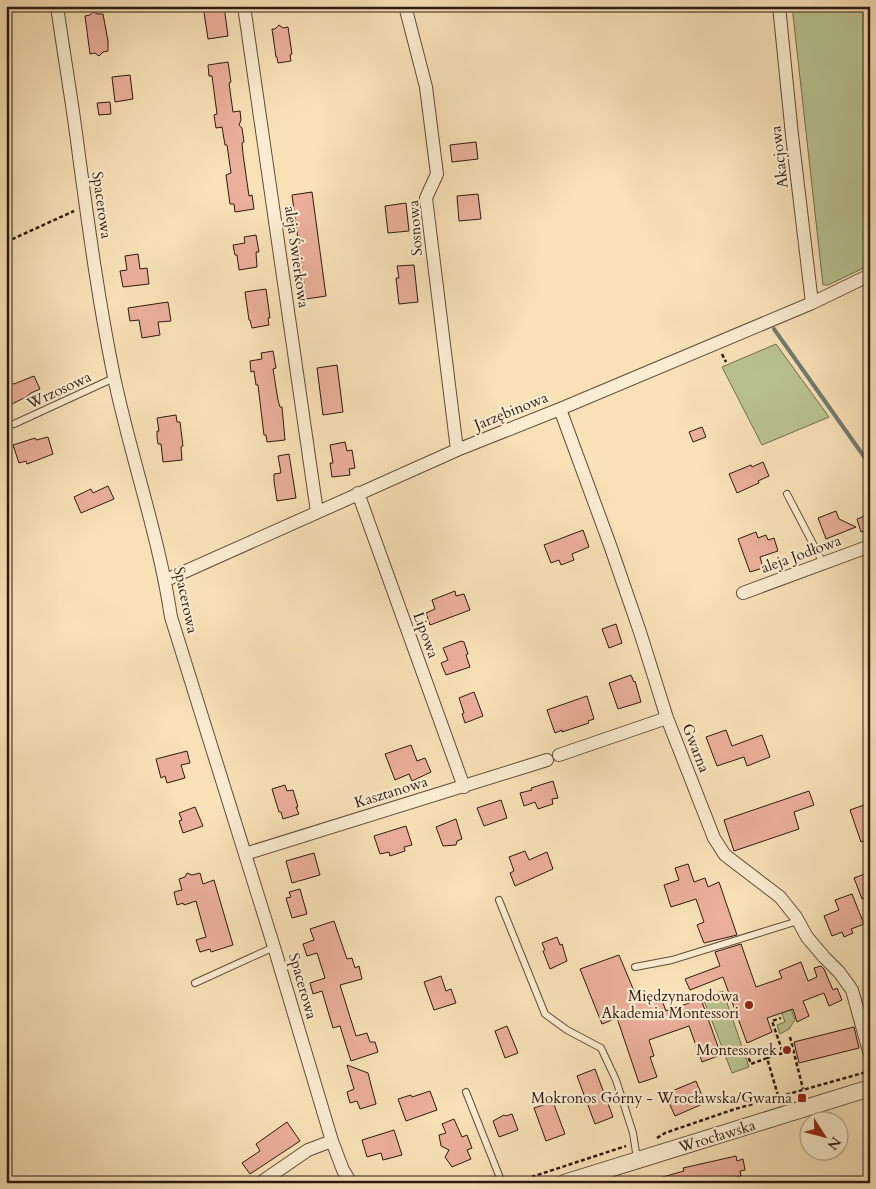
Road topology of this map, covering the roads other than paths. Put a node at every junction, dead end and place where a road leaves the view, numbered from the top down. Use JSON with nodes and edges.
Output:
{"nodes":[{"id":1,"x":57,"y":6,"type":"edge"},
{"id":2,"x":244,"y":6,"type":"edge"},
{"id":3,"x":405,"y":6,"type":"edge"},
{"id":4,"x":779,"y":6,"type":"edge"},
{"id":5,"x":870,"y":275,"type":"edge"},
{"id":6,"x":812,"y":303,"type":"junction"},
{"id":7,"x":114,"y":378,"type":"junction"},
{"id":8,"x":560,"y":410,"type":"junction"},
{"id":9,"x":14,"y":424,"type":"dead end"},
{"id":10,"x":457,"y":450,"type":"junction"},
{"id":11,"x":358,"y":494,"type":"junction"},
{"id":12,"x":787,"y":494,"type":"dead end"},
{"id":13,"x":317,"y":512,"type":"junction"},
{"id":14,"x":870,"y":546,"type":"edge"},
{"id":15,"x":823,"y":564,"type":"junction"},
{"id":16,"x":166,"y":580,"type":"junction"},
{"id":17,"x":742,"y":593,"type":"dead end"},
{"id":18,"x":667,"y":718,"type":"junction"},
{"id":19,"x":464,"y":787,"type":"junction"},
{"id":20,"x":245,"y":854,"type":"junction"},
{"id":21,"x":499,"y":900,"type":"dead end"},
{"id":22,"x":798,"y":921,"type":"junction"},
{"id":23,"x":274,"y":947,"type":"junction"},
{"id":24,"x":635,"y":967,"type":"dead end"},
{"id":25,"x":195,"y":983,"type":"dead end"},
{"id":26,"x":870,"y":1055,"type":"edge"},
{"id":27,"x":870,"y":1088,"type":"edge"},
{"id":28,"x":466,"y":1092,"type":"dead end"},
{"id":29,"x":332,"y":1141,"type":"junction"},
{"id":30,"x":636,"y":1152,"type":"junction"},
{"id":31,"x":260,"y":1183,"type":"edge"},
{"id":32,"x":351,"y":1183,"type":"edge"},
{"id":33,"x":502,"y":1183,"type":"edge"},
{"id":34,"x":564,"y":1183,"type":"edge"}],
"edges":[{"from":1,"to":7,"type":"street","name":"Spacerowa"},
{"from":2,"to":13,"type":"street","name":"aleja Świerkowa"},
{"from":3,"to":10,"type":"street","name":"Sosnowa"},
{"from":4,"to":6,"type":"street","name":"Akacjowa"},
{"from":5,"to":6,"type":"street","name":"Jarzębinowa"},
{"from":6,"to":8,"type":"street","name":"Jarzębinowa"},
{"from":7,"to":9,"type":"lane","name":"Wrzosowa"},
{"from":7,"to":16,"type":"street","name":"Spacerowa"},
{"from":8,"to":10,"type":"street","name":"Jarzębinowa"},
{"from":8,"to":18,"type":"street","name":"Gwarna"},
{"from":10,"to":11,"type":"street","name":"Jarzębinowa"},
{"from":11,"to":13,"type":"street","name":"Jarzębinowa"},
{"from":11,"to":19,"type":"street","name":"Lipowa"},
{"from":12,"to":15,"type":"lane"},
{"from":13,"to":16,"type":"street","name":"Jarzębinowa"},
{"from":14,"to":15,"type":"street","name":"aleja Jodłowa"},
{"from":15,"to":17,"type":"street","name":"aleja Jodłowa"},
{"from":16,"to":20,"type":"street","name":"Spacerowa"},
{"from":18,"to":19,"type":"street","name":"Kasztanowa"},
{"from":18,"to":22,"type":"street","name":"Gwarna"},
{"from":19,"to":20,"type":"street","name":"Kasztanowa"},
{"from":20,"to":23,"type":"street","name":"Spacerowa"},
{"from":21,"to":30,"type":"lane"},
{"from":22,"to":24,"type":"lane"},
{"from":22,"to":26,"type":"street","name":"Gwarna"},
{"from":23,"to":25,"type":"lane"},
{"from":23,"to":29,"type":"street","name":"Spacerowa"},
{"from":27,"to":30,"type":"street","name":"Wrocławska"},
{"from":28,"to":33,"type":"lane"},
{"from":29,"to":31,"type":"street"},
{"from":29,"to":32,"type":"street","name":"Spacerowa"},
{"from":30,"to":34,"type":"street","name":"Wrocławska"}]}
